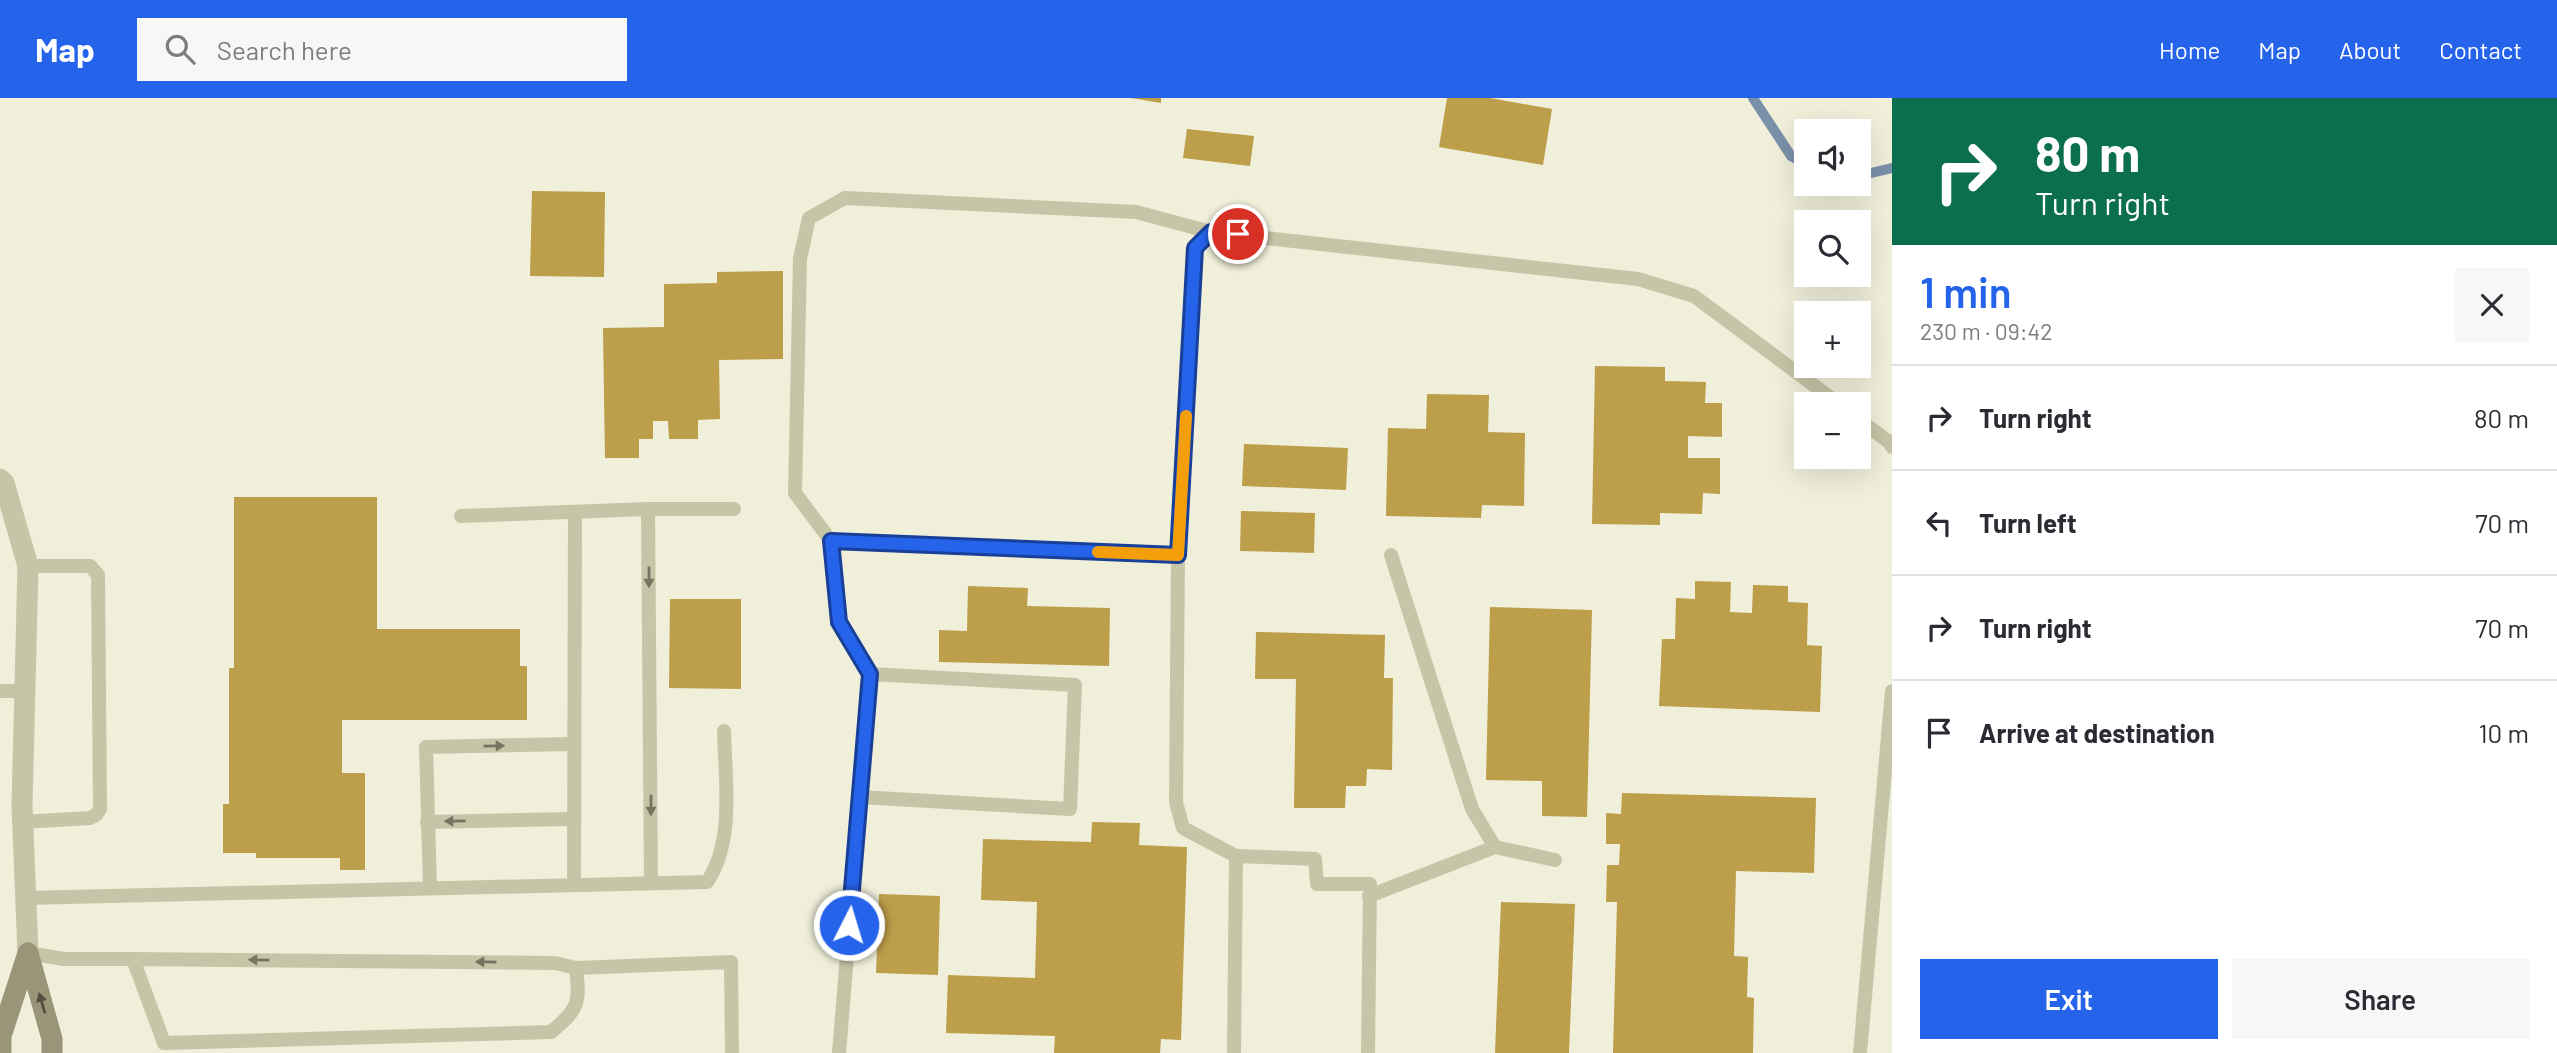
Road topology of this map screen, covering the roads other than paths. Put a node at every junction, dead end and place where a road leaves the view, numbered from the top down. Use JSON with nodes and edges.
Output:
{"nodes":[{"id":1,"x":1211,"y":232,"type":"junction"},
{"id":2,"x":1823,"y":392,"type":"edge"},
{"id":3,"x":1871,"y":429,"type":"edge"},
{"id":4,"x":1892,"y":447,"type":"edge"},
{"id":5,"x":0,"y":479,"type":"edge"},
{"id":6,"x":648,"y":509,"type":"junction"},
{"id":7,"x":734,"y":509,"type":"dead end"},
{"id":8,"x":575,"y":512,"type":"junction"},
{"id":9,"x":461,"y":516,"type":"dead end"},
{"id":10,"x":831,"y":541,"type":"junction"},
{"id":11,"x":1178,"y":555,"type":"junction"},
{"id":12,"x":1391,"y":555,"type":"dead end"},
{"id":13,"x":27,"y":566,"type":"junction"},
{"id":14,"x":870,"y":674,"type":"junction"},
{"id":15,"x":0,"y":691,"type":"edge"},
{"id":16,"x":25,"y":691,"type":"junction"},
{"id":17,"x":1892,"y":691,"type":"edge"},
{"id":18,"x":724,"y":731,"type":"dead end"},
{"id":19,"x":573,"y":744,"type":"junction"},
{"id":20,"x":859,"y":797,"type":"junction"},
{"id":21,"x":573,"y":819,"type":"junction"},
{"id":22,"x":22,"y":822,"type":"junction"},
{"id":23,"x":427,"y":822,"type":"junction"},
{"id":24,"x":1494,"y":847,"type":"junction"},
{"id":25,"x":1236,"y":856,"type":"junction"},
{"id":26,"x":1555,"y":860,"type":"dead end"},
{"id":27,"x":651,"y":883,"type":"junction"},
{"id":28,"x":574,"y":885,"type":"junction"},
{"id":29,"x":430,"y":888,"type":"junction"},
{"id":30,"x":1369,"y":896,"type":"junction"},
{"id":31,"x":26,"y":898,"type":"junction"},
{"id":32,"x":28,"y":953,"type":"junction"},
{"id":33,"x":133,"y":959,"type":"junction"},
{"id":34,"x":576,"y":968,"type":"junction"},
{"id":35,"x":4,"y":1014,"type":"edge"},
{"id":36,"x":1,"y":1053,"type":"edge"},
{"id":37,"x":52,"y":1053,"type":"edge"},
{"id":38,"x":732,"y":1053,"type":"edge"},
{"id":39,"x":839,"y":1053,"type":"edge"},
{"id":40,"x":1234,"y":1053,"type":"edge"},
{"id":41,"x":1368,"y":1053,"type":"edge"},
{"id":42,"x":1860,"y":1053,"type":"edge"}],
"edges":[{"from":1,"to":2,"type":"lane"},
{"from":1,"to":10,"type":"lane"},
{"from":1,"to":11,"type":"lane"},
{"from":3,"to":4,"type":"lane"},
{"from":5,"to":13,"type":"street"},
{"from":6,"to":7,"type":"lane"},
{"from":6,"to":8,"type":"lane"},
{"from":6,"to":27,"type":"lane","one_way":true},
{"from":8,"to":9,"type":"lane"},
{"from":8,"to":19,"type":"lane"},
{"from":10,"to":11,"type":"lane"},
{"from":10,"to":14,"type":"lane"},
{"from":11,"to":25,"type":"lane"},
{"from":12,"to":24,"type":"lane"},
{"from":13,"to":16,"type":"street"},
{"from":13,"to":22,"type":"lane"},
{"from":14,"to":20,"type":"lane"},
{"from":14,"to":20,"type":"lane"},
{"from":15,"to":16,"type":"lane"},
{"from":16,"to":22,"type":"street"},
{"from":17,"to":42,"type":"lane"},
{"from":18,"to":27,"type":"lane"},
{"from":19,"to":21,"type":"lane"},
{"from":23,"to":19,"type":"lane","one_way":true},
{"from":20,"to":39,"type":"lane"},
{"from":21,"to":23,"type":"lane","one_way":true},
{"from":21,"to":28,"type":"lane"},
{"from":22,"to":31,"type":"street"},
{"from":23,"to":29,"type":"lane"},
{"from":24,"to":26,"type":"lane"},
{"from":24,"to":30,"type":"lane"},
{"from":25,"to":30,"type":"lane"},
{"from":25,"to":40,"type":"lane"},
{"from":27,"to":28,"type":"lane"},
{"from":28,"to":29,"type":"lane"},
{"from":29,"to":31,"type":"lane"},
{"from":30,"to":41,"type":"lane"},
{"from":31,"to":32,"type":"street"},
{"from":32,"to":33,"type":"lane"},
{"from":32,"to":35,"type":"street"},
{"from":37,"to":32,"type":"street","one_way":true},
{"from":34,"to":33,"type":"lane","one_way":true},
{"from":33,"to":34,"type":"lane"},
{"from":34,"to":38,"type":"lane"},
{"from":35,"to":36,"type":"street"}]}
